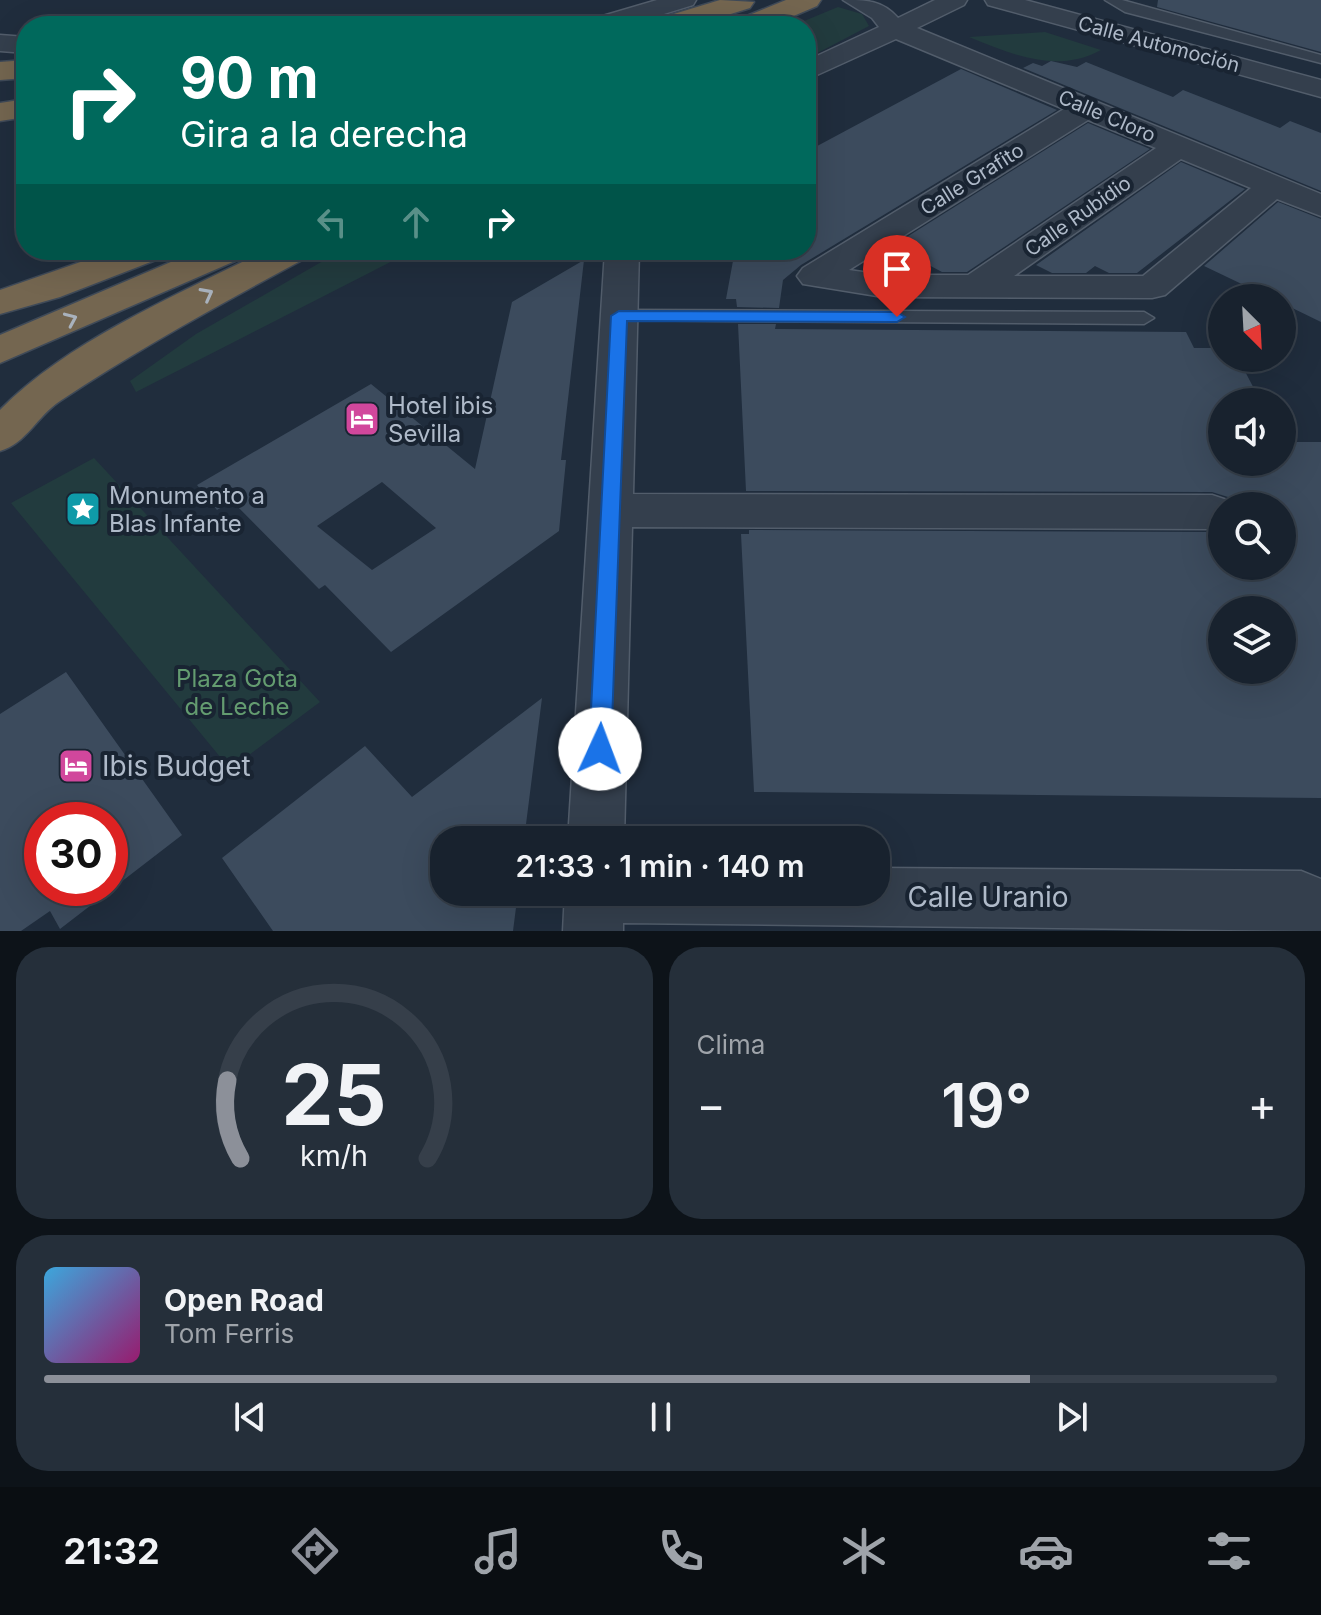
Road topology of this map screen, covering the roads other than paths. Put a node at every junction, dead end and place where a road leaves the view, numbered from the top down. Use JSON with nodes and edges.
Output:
{"nodes":[{"id":1,"x":622,"y":0,"type":"edge"},
{"id":2,"x":684,"y":0,"type":"edge"},
{"id":3,"x":808,"y":0,"type":"edge"},
{"id":4,"x":855,"y":0,"type":"edge"},
{"id":5,"x":955,"y":0,"type":"edge"},
{"id":6,"x":997,"y":0,"type":"edge"},
{"id":7,"x":1112,"y":0,"type":"edge"},
{"id":8,"x":1021,"y":4,"type":"edge"},
{"id":9,"x":744,"y":14,"type":"edge"},
{"id":10,"x":655,"y":16,"type":"edge"},
{"id":11,"x":662,"y":16,"type":"edge"},
{"id":12,"x":702,"y":16,"type":"edge"},
{"id":13,"x":893,"y":28,"type":"junction"},
{"id":14,"x":1321,"y":59,"type":"edge"},
{"id":15,"x":816,"y":67,"type":"edge"},
{"id":16,"x":1321,"y":89,"type":"edge"},
{"id":17,"x":1088,"y":107,"type":"junction"},
{"id":18,"x":1179,"y":146,"type":"junction"},
{"id":19,"x":1274,"y":186,"type":"junction"},
{"id":20,"x":1321,"y":206,"type":"edge"},
{"id":21,"x":81,"y":260,"type":"edge"},
{"id":22,"x":122,"y":260,"type":"edge"},
{"id":23,"x":206,"y":260,"type":"edge"},
{"id":24,"x":274,"y":260,"type":"edge"},
{"id":25,"x":622,"y":260,"type":"edge"},
{"id":26,"x":976,"y":286,"type":"junction"},
{"id":27,"x":0,"y":293,"type":"edge"},
{"id":28,"x":0,"y":302,"type":"edge"},
{"id":29,"x":1148,"y":302,"type":"junction"},
{"id":30,"x":619,"y":316,"type":"junction"},
{"id":31,"x":0,"y":350,"type":"edge"},
{"id":32,"x":0,"y":436,"type":"edge"},
{"id":33,"x":610,"y":510,"type":"junction"},
{"id":34,"x":1208,"y":512,"type":"edge"},
{"id":35,"x":597,"y":826,"type":"edge"},
{"id":36,"x":890,"y":905,"type":"edge"},
{"id":37,"x":708,"y":906,"type":"edge"},
{"id":38,"x":799,"y":906,"type":"edge"},
{"id":39,"x":1313,"y":931,"type":"edge"}],
"edges":[{"from":1,"to":10,"type":"street"},
{"from":2,"to":11,"type":"street"},
{"from":3,"to":9,"type":"highway"},
{"from":4,"to":13,"type":"street","name":"Calle Cloro"},
{"from":5,"to":13,"type":"street"},
{"from":6,"to":8,"type":"street","name":"Calle Automoción"},
{"from":7,"to":14,"type":"lane"},
{"from":8,"to":13,"type":"street"},
{"from":8,"to":16,"type":"street","name":"Calle Automoción"},
{"from":9,"to":12,"type":"highway"},
{"from":13,"to":15,"type":"street"},
{"from":13,"to":17,"type":"street","name":"Calle Cloro"},
{"from":17,"to":18,"type":"street","name":"Calle Cloro"},
{"from":17,"to":26,"type":"street","name":"Calle Grafito"},
{"from":18,"to":19,"type":"street","name":"Calle Cloro"},
{"from":18,"to":26,"type":"street","name":"Calle Rubidio"},
{"from":19,"to":20,"type":"street","name":"Calle Cloro"},
{"from":19,"to":29,"type":"street"},
{"from":21,"to":27,"type":"highway"},
{"from":22,"to":28,"type":"highway"},
{"from":31,"to":23,"type":"highway","one_way":true},
{"from":32,"to":24,"type":"highway","one_way":true},
{"from":25,"to":30,"type":"street"},
{"from":26,"to":29,"type":"street"},
{"from":29,"to":30,"type":"lane"},
{"from":30,"to":33,"type":"street"},
{"from":33,"to":34,"type":"street"},
{"from":33,"to":35,"type":"street"},
{"from":36,"to":39,"type":"street","name":"Calle Uranio"},
{"from":37,"to":38,"type":"street","name":"Calle Uranio"}]}
